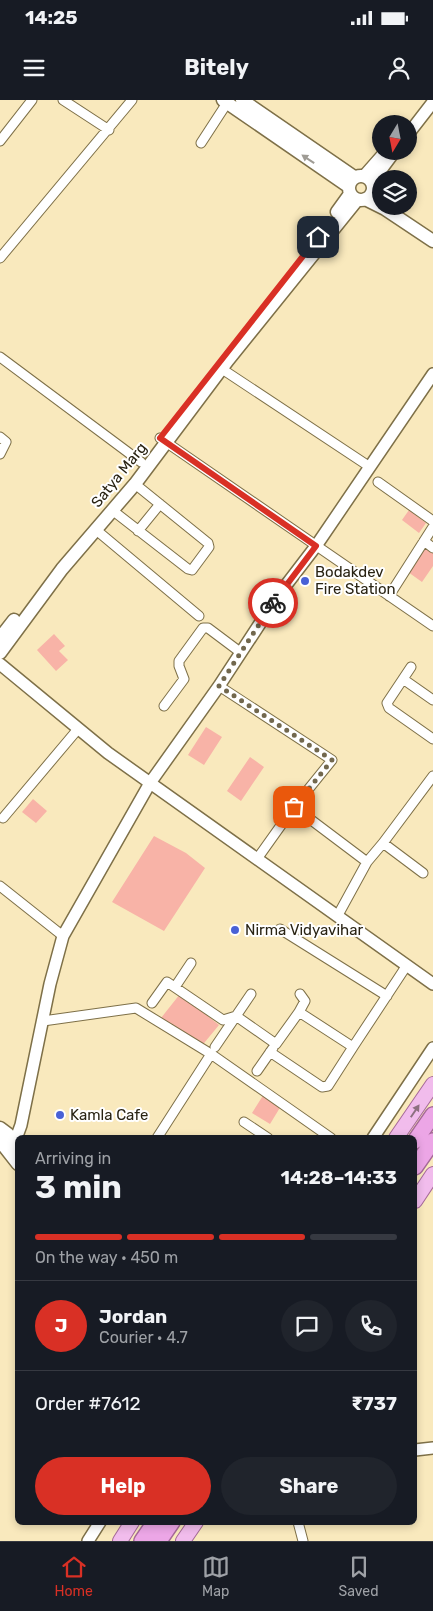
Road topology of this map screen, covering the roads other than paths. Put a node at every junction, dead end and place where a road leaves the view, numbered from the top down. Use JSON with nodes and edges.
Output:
{"nodes":[{"id":1,"x":32,"y":100,"type":"edge"},
{"id":2,"x":63,"y":100,"type":"edge"},
{"id":3,"x":132,"y":100,"type":"edge"},
{"id":4,"x":242,"y":100,"type":"edge"},
{"id":5,"x":426,"y":100,"type":"edge"},
{"id":6,"x":225,"y":102,"type":"edge"},
{"id":7,"x":433,"y":102,"type":"edge"},
{"id":8,"x":414,"y":115,"type":"edge"},
{"id":9,"x":418,"y":121,"type":"edge"},
{"id":10,"x":109,"y":130,"type":"junction"},
{"id":11,"x":0,"y":141,"type":"edge"},
{"id":12,"x":201,"y":143,"type":"dead end"},
{"id":13,"x":381,"y":160,"type":"edge"},
{"id":14,"x":388,"y":160,"type":"edge"},
{"id":15,"x":363,"y":189,"type":"edge"},
{"id":16,"x":409,"y":215,"type":"edge"},
{"id":17,"x":433,"y":231,"type":"edge"},
{"id":18,"x":433,"y":241,"type":"edge"},
{"id":19,"x":0,"y":258,"type":"edge"},
{"id":20,"x":269,"y":304,"type":"junction"},
{"id":21,"x":0,"y":357,"type":"edge"},
{"id":22,"x":222,"y":369,"type":"junction"},
{"id":23,"x":433,"y":374,"type":"edge"},
{"id":24,"x":0,"y":437,"type":"edge"},
{"id":25,"x":163,"y":440,"type":"junction"},
{"id":26,"x":0,"y":454,"type":"edge"},
{"id":27,"x":141,"y":462,"type":"junction"},
{"id":28,"x":370,"y":467,"type":"junction"},
{"id":29,"x":378,"y":482,"type":"dead end"},
{"id":30,"x":134,"y":484,"type":"junction"},
{"id":31,"x":160,"y":504,"type":"junction"},
{"id":32,"x":112,"y":510,"type":"junction"},
{"id":33,"x":433,"y":521,"type":"edge"},
{"id":34,"x":433,"y":527,"type":"edge"},
{"id":35,"x":95,"y":529,"type":"junction"},
{"id":36,"x":138,"y":531,"type":"junction"},
{"id":37,"x":424,"y":541,"type":"junction"},
{"id":38,"x":316,"y":546,"type":"junction"},
{"id":39,"x":433,"y":548,"type":"edge"},
{"id":40,"x":389,"y":596,"type":"junction"},
{"id":41,"x":199,"y":616,"type":"dead end"},
{"id":42,"x":433,"y":626,"type":"edge"},
{"id":43,"x":0,"y":638,"type":"edge"},
{"id":44,"x":240,"y":652,"type":"junction"},
{"id":45,"x":0,"y":653,"type":"edge"},
{"id":46,"x":0,"y":664,"type":"edge"},
{"id":47,"x":410,"y":667,"type":"dead end"},
{"id":48,"x":403,"y":679,"type":"junction"},
{"id":49,"x":219,"y":686,"type":"junction"},
{"id":50,"x":433,"y":700,"type":"edge"},
{"id":51,"x":164,"y":706,"type":"dead end"},
{"id":52,"x":78,"y":729,"type":"junction"},
{"id":53,"x":433,"y":739,"type":"edge"},
{"id":54,"x":433,"y":776,"type":"edge"},
{"id":55,"x":150,"y":783,"type":"junction"},
{"id":56,"x":294,"y":807,"type":"junction"},
{"id":57,"x":3,"y":818,"type":"dead end"},
{"id":58,"x":383,"y":843,"type":"junction"},
{"id":59,"x":257,"y":859,"type":"junction"},
{"id":60,"x":367,"y":862,"type":"junction"},
{"id":61,"x":423,"y":873,"type":"dead end"},
{"id":62,"x":0,"y":886,"type":"edge"},
{"id":63,"x":338,"y":915,"type":"junction"},
{"id":64,"x":280,"y":929,"type":"dead end"},
{"id":65,"x":63,"y":936,"type":"junction"},
{"id":66,"x":191,"y":963,"type":"dead end"},
{"id":67,"x":407,"y":965,"type":"junction"},
{"id":68,"x":433,"y":984,"type":"edge"},
{"id":69,"x":175,"y":987,"type":"junction"},
{"id":70,"x":251,"y":994,"type":"dead end"},
{"id":71,"x":300,"y":994,"type":"dead end"},
{"id":72,"x":387,"y":996,"type":"junction"},
{"id":73,"x":152,"y":1003,"type":"dead end"},
{"id":74,"x":299,"y":1012,"type":"junction"},
{"id":75,"x":236,"y":1016,"type":"junction"},
{"id":76,"x":43,"y":1021,"type":"junction"},
{"id":77,"x":276,"y":1044,"type":"junction"},
{"id":78,"x":353,"y":1047,"type":"junction"},
{"id":79,"x":433,"y":1048,"type":"edge"},
{"id":80,"x":213,"y":1051,"type":"junction"},
{"id":81,"x":270,"y":1052,"type":"junction"},
{"id":82,"x":257,"y":1071,"type":"dead end"},
{"id":83,"x":433,"y":1084,"type":"edge"},
{"id":84,"x":433,"y":1115,"type":"edge"},
{"id":85,"x":244,"y":1122,"type":"dead end"},
{"id":86,"x":0,"y":1128,"type":"edge"},
{"id":87,"x":17,"y":1135,"type":"edge"},
{"id":88,"x":159,"y":1135,"type":"edge"},
{"id":89,"x":264,"y":1135,"type":"edge"},
{"id":90,"x":328,"y":1135,"type":"edge"},
{"id":91,"x":375,"y":1135,"type":"edge"},
{"id":92,"x":398,"y":1135,"type":"edge"},
{"id":93,"x":417,"y":1138,"type":"edge"},
{"id":94,"x":433,"y":1141,"type":"edge"},
{"id":95,"x":9,"y":1144,"type":"edge"},
{"id":96,"x":15,"y":1157,"type":"edge"},
{"id":97,"x":417,"y":1164,"type":"edge"},
{"id":98,"x":433,"y":1174,"type":"edge"},
{"id":99,"x":417,"y":1198,"type":"edge"},
{"id":100,"x":433,"y":1448,"type":"edge"},
{"id":101,"x":417,"y":1450,"type":"edge"},
{"id":102,"x":98,"y":1525,"type":"edge"},
{"id":103,"x":130,"y":1525,"type":"edge"},
{"id":104,"x":153,"y":1525,"type":"edge"},
{"id":105,"x":170,"y":1525,"type":"edge"},
{"id":106,"x":194,"y":1525,"type":"edge"},
{"id":107,"x":299,"y":1525,"type":"edge"},
{"id":108,"x":88,"y":1541,"type":"edge"},
{"id":109,"x":120,"y":1541,"type":"edge"},
{"id":110,"x":142,"y":1541,"type":"edge"},
{"id":111,"x":159,"y":1541,"type":"edge"},
{"id":112,"x":183,"y":1541,"type":"edge"},
{"id":113,"x":303,"y":1541,"type":"edge"}],
"edges":[{"from":1,"to":11,"type":"street"},
{"from":2,"to":10,"type":"street"},
{"from":3,"to":10,"type":"street"},
{"from":4,"to":15,"type":"main road"},
{"from":5,"to":8,"type":"street"},
{"from":6,"to":12,"type":"street"},
{"from":15,"to":6,"type":"main road","one_way":true},
{"from":7,"to":9,"type":"street"},
{"from":10,"to":19,"type":"street"},
{"from":13,"to":15,"type":"street","name":"Satya Marg"},
{"from":14,"to":15,"type":"street","name":"Satya Marg"},
{"from":15,"to":18,"type":"main road"},
{"from":15,"to":20,"type":"main road","name":"Satya Marg"},
{"from":16,"to":17,"type":"main road"},
{"from":20,"to":22,"type":"main road","name":"Satya Marg"},
{"from":20,"to":25,"type":"main road","name":"Satya Marg"},
{"from":21,"to":27,"type":"street"},
{"from":22,"to":25,"type":"main road","name":"Satya Marg"},
{"from":22,"to":28,"type":"street"},
{"from":23,"to":28,"type":"street"},
{"from":24,"to":26,"type":"street"},
{"from":25,"to":27,"type":"main road","name":"Satya Marg"},
{"from":25,"to":30,"type":"main road","name":"Satya Marg"},
{"from":25,"to":38,"type":"street"},
{"from":27,"to":43,"type":"main road","name":"Satya Marg"},
{"from":28,"to":38,"type":"street"},
{"from":29,"to":33,"type":"street"},
{"from":30,"to":31,"type":"street"},
{"from":30,"to":32,"type":"main road","name":"Satya Marg"},
{"from":31,"to":36,"type":"street"},
{"from":31,"to":36,"type":"street"},
{"from":32,"to":35,"type":"main road","name":"Satya Marg"},
{"from":32,"to":36,"type":"street"},
{"from":34,"to":37,"type":"street"},
{"from":35,"to":41,"type":"street"},
{"from":35,"to":45,"type":"main road","name":"Satya Marg"},
{"from":37,"to":39,"type":"street"},
{"from":37,"to":40,"type":"street"},
{"from":38,"to":40,"type":"street"},
{"from":38,"to":44,"type":"street"},
{"from":40,"to":42,"type":"street"},
{"from":44,"to":49,"type":"street"},
{"from":44,"to":51,"type":"street"},
{"from":46,"to":52,"type":"street"},
{"from":47,"to":48,"type":"street"},
{"from":48,"to":50,"type":"street"},
{"from":48,"to":53,"type":"street"},
{"from":49,"to":55,"type":"street"},
{"from":49,"to":56,"type":"street"},
{"from":52,"to":55,"type":"street"},
{"from":52,"to":57,"type":"street"},
{"from":54,"to":58,"type":"street"},
{"from":55,"to":59,"type":"street"},
{"from":55,"to":65,"type":"street"},
{"from":56,"to":59,"type":"street"},
{"from":56,"to":60,"type":"street"},
{"from":58,"to":60,"type":"street"},
{"from":58,"to":61,"type":"street"},
{"from":59,"to":63,"type":"street"},
{"from":60,"to":63,"type":"street"},
{"from":62,"to":65,"type":"street"},
{"from":63,"to":67,"type":"street"},
{"from":64,"to":72,"type":"street"},
{"from":65,"to":76,"type":"street"},
{"from":66,"to":69,"type":"street"},
{"from":67,"to":68,"type":"street"},
{"from":67,"to":72,"type":"street"},
{"from":69,"to":73,"type":"street"},
{"from":69,"to":75,"type":"street"},
{"from":70,"to":75,"type":"street"},
{"from":71,"to":74,"type":"street"},
{"from":72,"to":78,"type":"street"},
{"from":74,"to":77,"type":"street"},
{"from":74,"to":78,"type":"street"},
{"from":75,"to":77,"type":"street"},
{"from":75,"to":80,"type":"street"},
{"from":76,"to":80,"type":"street"},
{"from":76,"to":87,"type":"street"},
{"from":77,"to":81,"type":"street"},
{"from":78,"to":81,"type":"street"},
{"from":79,"to":91,"type":"street"},
{"from":80,"to":88,"type":"street"},
{"from":80,"to":90,"type":"street"},
{"from":81,"to":82,"type":"street"},
{"from":92,"to":83,"type":"main road","one_way":true},
{"from":84,"to":93,"type":"highway"},
{"from":85,"to":89,"type":"street"},
{"from":86,"to":95,"type":"main road"},
{"from":94,"to":97,"type":"highway"},
{"from":95,"to":96,"type":"main road"},
{"from":98,"to":99,"type":"main road"},
{"from":100,"to":101,"type":"street"},
{"from":102,"to":108,"type":"street"},
{"from":103,"to":109,"type":"main road"},
{"from":104,"to":110,"type":"highway"},
{"from":105,"to":111,"type":"highway"},
{"from":106,"to":112,"type":"main road"},
{"from":107,"to":113,"type":"street"}]}
